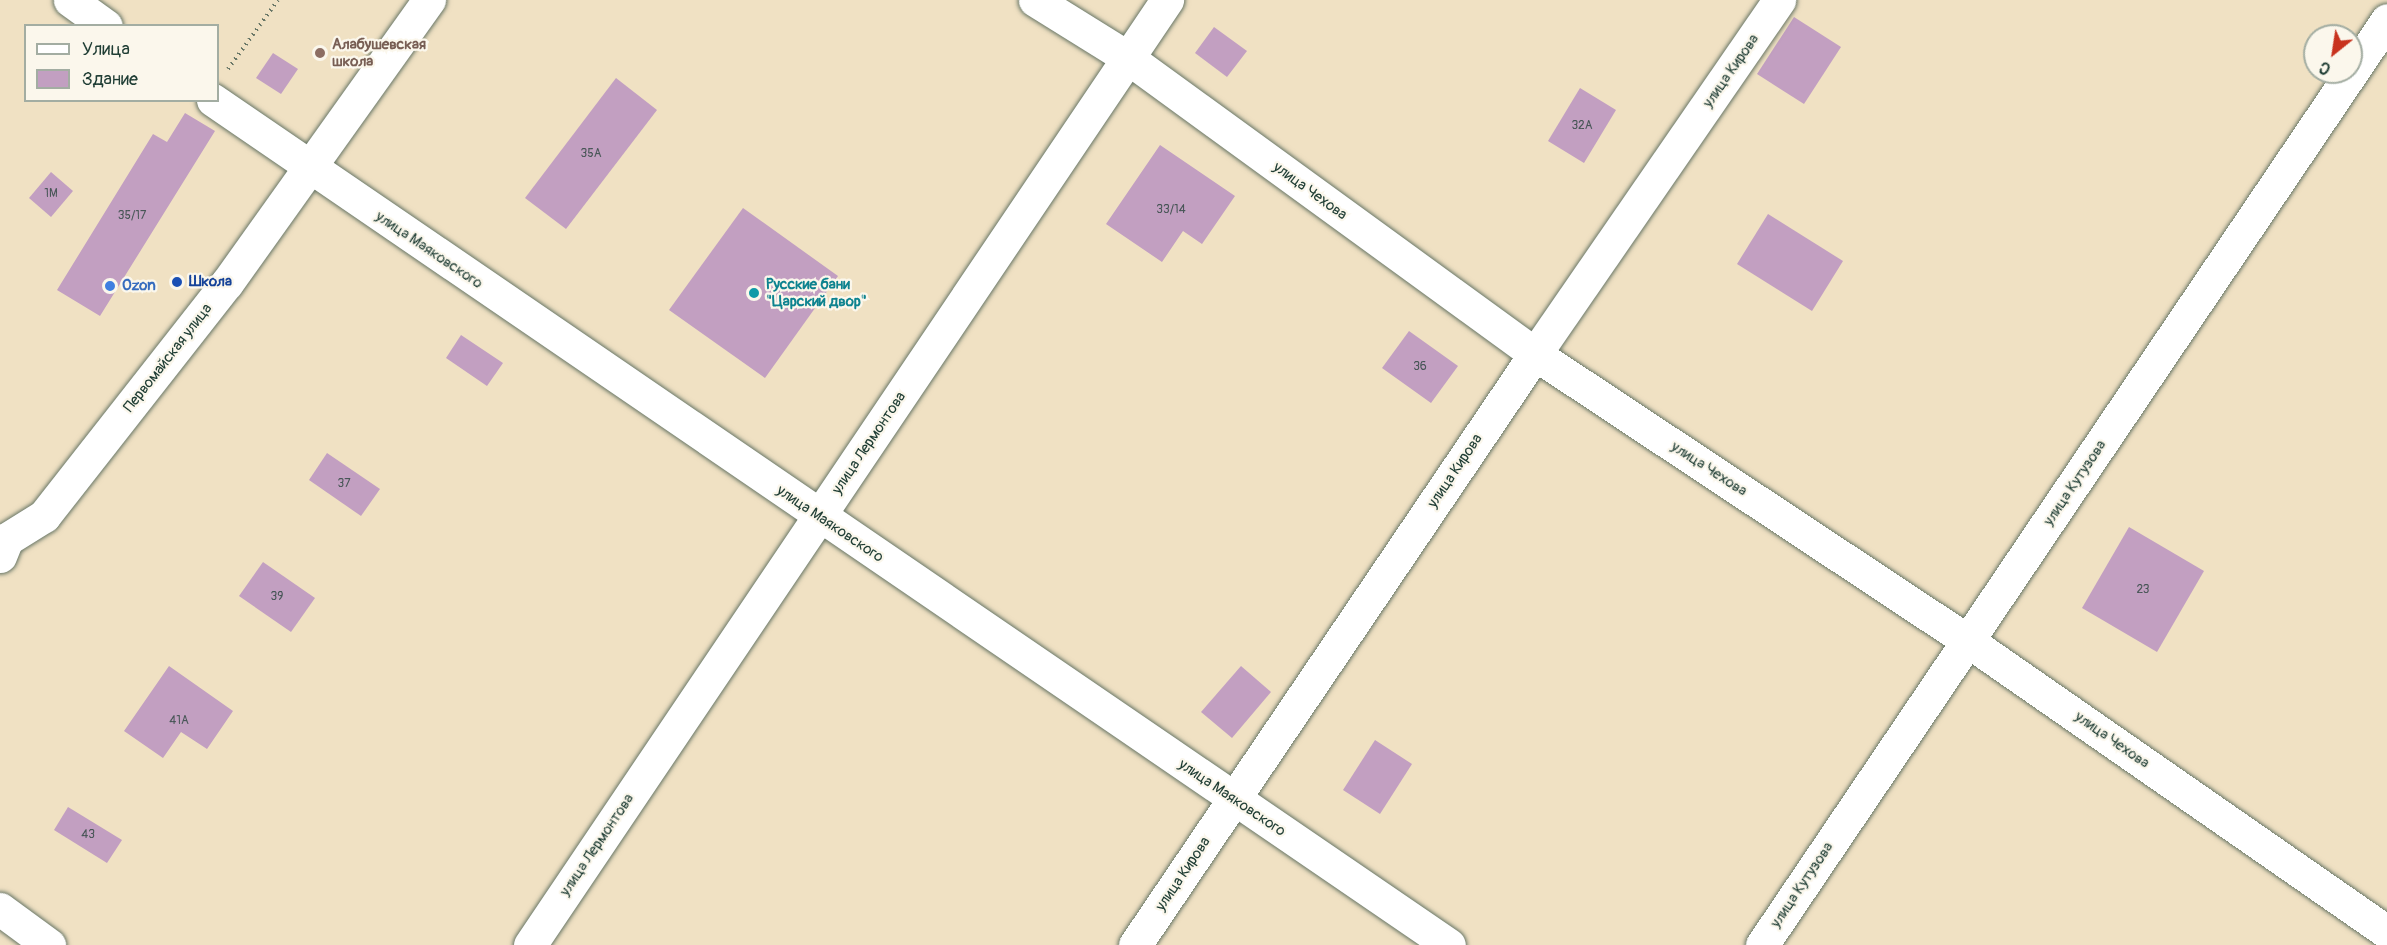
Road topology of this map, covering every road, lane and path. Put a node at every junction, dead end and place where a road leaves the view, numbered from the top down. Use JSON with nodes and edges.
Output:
{"nodes":[{"id":1,"x":70,"y":0,"type":"edge"},
{"id":2,"x":279,"y":0,"type":"edge"},
{"id":3,"x":429,"y":0,"type":"edge"},
{"id":4,"x":1035,"y":0,"type":"edge"},
{"id":5,"x":1167,"y":0,"type":"edge"},
{"id":6,"x":1779,"y":0,"type":"edge"},
{"id":7,"x":2387,"y":20,"type":"edge"},
{"id":8,"x":103,"y":24,"type":"edge"},
{"id":9,"x":1128,"y":58,"type":"junction"},
{"id":10,"x":219,"y":87,"type":"edge"},
{"id":11,"x":309,"y":169,"type":"junction"},
{"id":12,"x":1535,"y":354,"type":"junction"},
{"id":13,"x":819,"y":516,"type":"junction"},
{"id":14,"x":2,"y":545,"type":"edge"},
{"id":15,"x":1968,"y":641,"type":"junction"},
{"id":16,"x":1233,"y":799,"type":"junction"},
{"id":17,"x":0,"y":909,"type":"edge"},
{"id":18,"x":2387,"y":932,"type":"edge"},
{"id":19,"x":49,"y":945,"type":"edge"},
{"id":20,"x":530,"y":945,"type":"edge"},
{"id":21,"x":1135,"y":945,"type":"edge"},
{"id":22,"x":1449,"y":945,"type":"edge"},
{"id":23,"x":1762,"y":945,"type":"edge"}],
"edges":[{"from":1,"to":8,"type":"street"},
{"from":2,"to":10,"type":"path"},
{"from":3,"to":11,"type":"street","name":"Первомайская улица"},
{"from":4,"to":9,"type":"street","name":"улица Чехова"},
{"from":5,"to":9,"type":"street","name":"улица Лермонтова"},
{"from":6,"to":12,"type":"street","name":"улица Кирова"},
{"from":7,"to":15,"type":"street","name":"улица Кутузова"},
{"from":9,"to":12,"type":"street","name":"улица Чехова"},
{"from":9,"to":13,"type":"street","name":"улица Лермонтова"},
{"from":10,"to":11,"type":"street","name":"улица Маяковского"},
{"from":11,"to":13,"type":"street","name":"улица Маяковского"},
{"from":11,"to":14,"type":"street","name":"Первомайская улица"},
{"from":12,"to":15,"type":"street","name":"улица Чехова"},
{"from":12,"to":16,"type":"street","name":"улица Кирова"},
{"from":13,"to":16,"type":"street","name":"улица Маяковского"},
{"from":13,"to":20,"type":"street","name":"улица Лермонтова"},
{"from":15,"to":18,"type":"street","name":"улица Чехова"},
{"from":15,"to":23,"type":"street","name":"улица Кутузова"},
{"from":16,"to":21,"type":"street","name":"улица Кирова"},
{"from":16,"to":22,"type":"street","name":"улица Маяковского"},
{"from":17,"to":19,"type":"street"}]}
